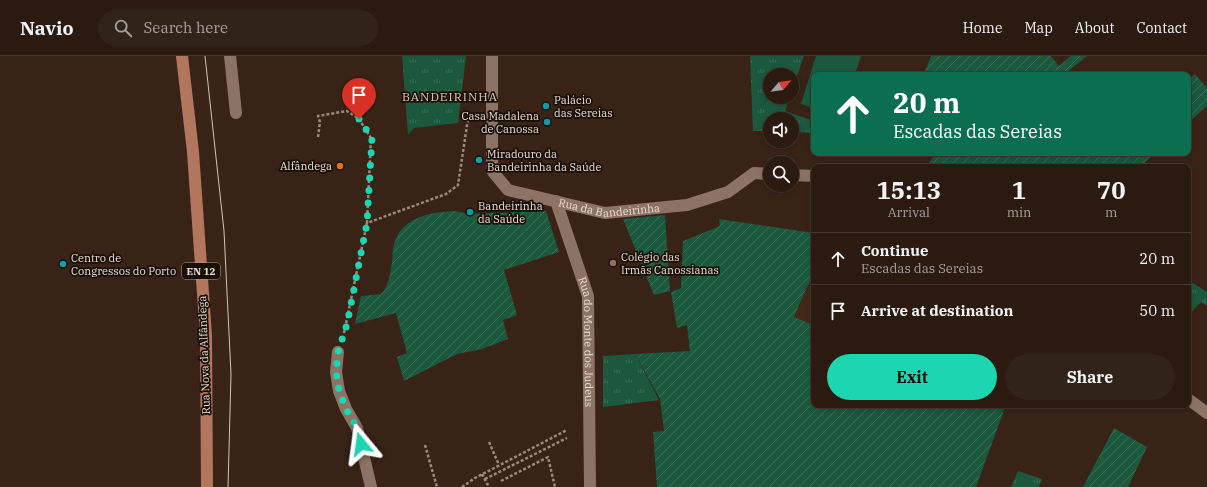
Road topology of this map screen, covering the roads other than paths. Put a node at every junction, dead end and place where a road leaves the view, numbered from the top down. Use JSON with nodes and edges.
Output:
{"nodes":[{"id":1,"x":182,"y":56,"type":"edge"},
{"id":2,"x":230,"y":56,"type":"edge"},
{"id":3,"x":492,"y":56,"type":"edge"},
{"id":4,"x":236,"y":113,"type":"dead end"},
{"id":5,"x":763,"y":174,"type":"edge"},
{"id":6,"x":799,"y":175,"type":"edge"},
{"id":7,"x":811,"y":176,"type":"edge"},
{"id":8,"x":556,"y":201,"type":"junction"},
{"id":9,"x":338,"y":352,"type":"road end"},
{"id":10,"x":1191,"y":401,"type":"edge"},
{"id":11,"x":1207,"y":413,"type":"edge"},
{"id":12,"x":206,"y":487,"type":"edge"},
{"id":13,"x":371,"y":487,"type":"edge"},
{"id":14,"x":590,"y":487,"type":"edge"}],
"edges":[{"from":1,"to":12,"type":"main road","name":"Rua Nova da Alfândega","number":"EN 12"},
{"from":2,"to":4,"type":"street"},
{"from":3,"to":8,"type":"street","name":"Rua da Bandeirinha"},
{"from":5,"to":8,"type":"street","name":"Rua da Bandeirinha"},
{"from":6,"to":7,"type":"street"},
{"from":8,"to":14,"type":"street","name":"Rua do Monte dos Judeus"},
{"from":9,"to":13,"type":"street"},
{"from":10,"to":11,"type":"street"}]}
